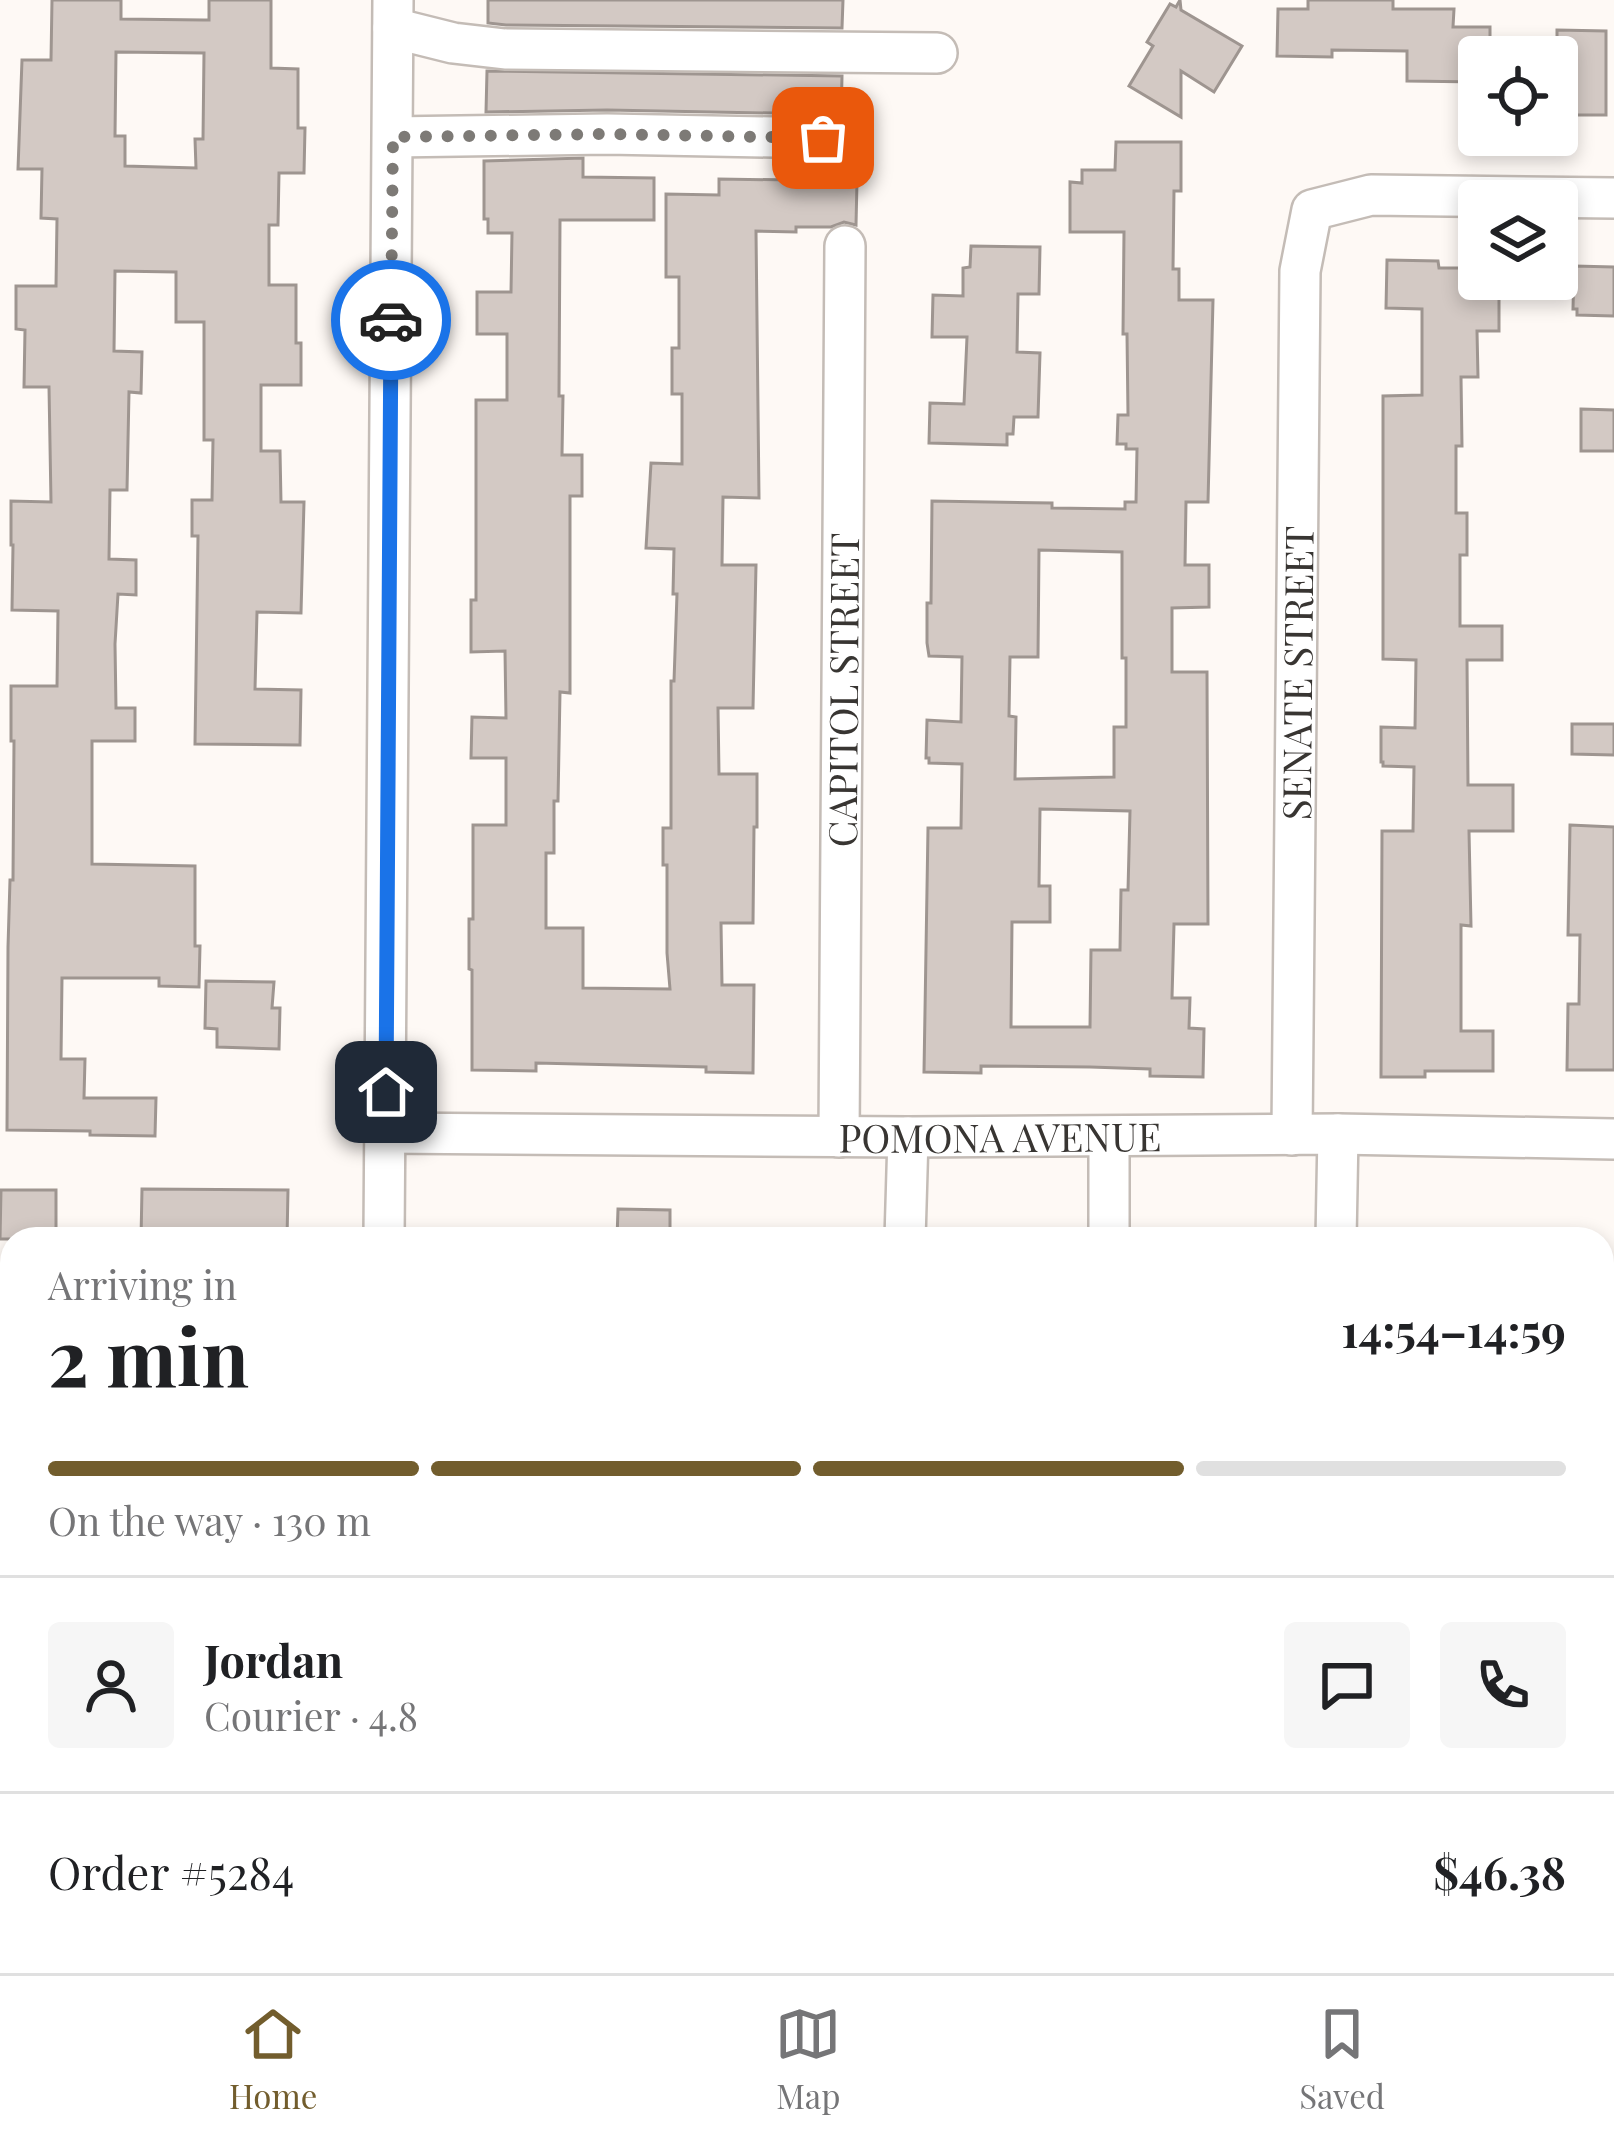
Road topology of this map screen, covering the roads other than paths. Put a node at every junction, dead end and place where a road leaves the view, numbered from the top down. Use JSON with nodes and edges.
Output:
{"nodes":[{"id":1,"x":393,"y":14,"type":"edge"},
{"id":2,"x":937,"y":53,"type":"dead end"},
{"id":3,"x":393,"y":137,"type":"junction"},
{"id":4,"x":823,"y":138,"type":"dead end"},
{"id":5,"x":1614,"y":198,"type":"edge"},
{"id":6,"x":845,"y":246,"type":"dead end"},
{"id":7,"x":385,"y":1133,"type":"junction"},
{"id":8,"x":1292,"y":1135,"type":"junction"},
{"id":9,"x":1338,"y":1135,"type":"junction"},
{"id":10,"x":838,"y":1137,"type":"junction"},
{"id":11,"x":908,"y":1137,"type":"junction"},
{"id":12,"x":1108,"y":1137,"type":"junction"},
{"id":13,"x":1614,"y":1139,"type":"edge"},
{"id":14,"x":384,"y":1227,"type":"edge"},
{"id":15,"x":904,"y":1227,"type":"edge"},
{"id":16,"x":1108,"y":1227,"type":"edge"},
{"id":17,"x":1336,"y":1227,"type":"edge"}],
"edges":[{"from":1,"to":2,"type":"street"},
{"from":1,"to":3,"type":"street"},
{"from":3,"to":4,"type":"street"},
{"from":3,"to":7,"type":"street"},
{"from":5,"to":8,"type":"street","name":"SENATE STREET"},
{"from":6,"to":10,"type":"street","name":"CAPITOL STREET"},
{"from":7,"to":10,"type":"street","name":"POMONA AVENUE"},
{"from":7,"to":14,"type":"street"},
{"from":8,"to":9,"type":"street","name":"POMONA AVENUE"},
{"from":8,"to":12,"type":"street","name":"POMONA AVENUE"},
{"from":9,"to":13,"type":"street","name":"POMONA AVENUE"},
{"from":9,"to":17,"type":"street"},
{"from":10,"to":11,"type":"street","name":"POMONA AVENUE"},
{"from":11,"to":12,"type":"street","name":"POMONA AVENUE"},
{"from":11,"to":15,"type":"street"},
{"from":12,"to":16,"type":"street"}]}
